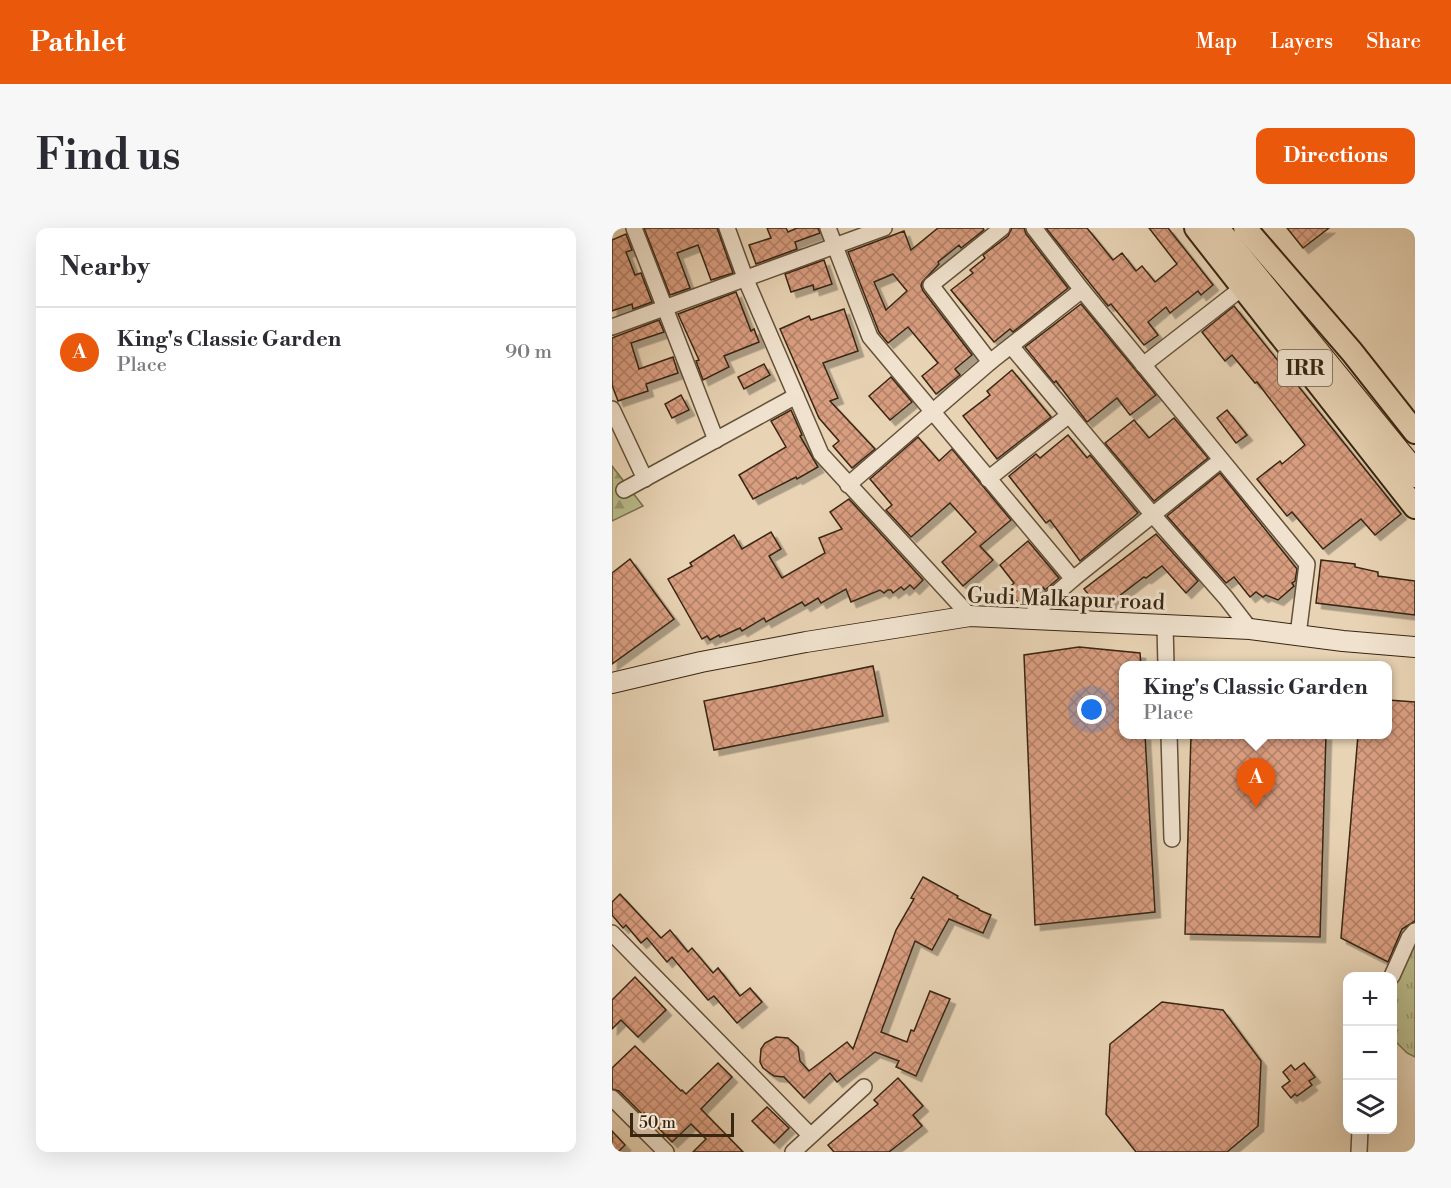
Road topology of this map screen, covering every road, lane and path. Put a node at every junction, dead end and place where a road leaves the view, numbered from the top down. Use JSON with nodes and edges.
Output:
{"nodes":[{"id":1,"x":634,"y":228,"type":"edge"},
{"id":2,"x":727,"y":228,"type":"edge"},
{"id":3,"x":828,"y":228,"type":"edge"},
{"id":4,"x":884,"y":228,"type":"edge"},
{"id":5,"x":1002,"y":228,"type":"edge"},
{"id":6,"x":1034,"y":228,"type":"edge"},
{"id":7,"x":1196,"y":228,"type":"edge"},
{"id":8,"x":1215,"y":228,"type":"edge"},
{"id":9,"x":1237,"y":228,"type":"edge"},
{"id":10,"x":1245,"y":228,"type":"edge"},
{"id":11,"x":835,"y":246,"type":"junction"},
{"id":12,"x":746,"y":280,"type":"junction"},
{"id":13,"x":1242,"y":288,"type":"junction"},
{"id":14,"x":1082,"y":290,"type":"junction"},
{"id":15,"x":664,"y":308,"type":"junction"},
{"id":16,"x":612,"y":327,"type":"edge"},
{"id":17,"x":1011,"y":346,"type":"junction"},
{"id":18,"x":990,"y":362,"type":"junction"},
{"id":19,"x":1143,"y":365,"type":"junction"},
{"id":20,"x":796,"y":396,"type":"junction"},
{"id":21,"x":612,"y":409,"type":"edge"},
{"id":22,"x":932,"y":412,"type":"junction"},
{"id":23,"x":1069,"y":415,"type":"junction"},
{"id":24,"x":1415,"y":432,"type":"edge"},
{"id":25,"x":716,"y":440,"type":"junction"},
{"id":26,"x":1415,"y":446,"type":"edge"},
{"id":27,"x":1221,"y":460,"type":"junction"},
{"id":28,"x":1415,"y":474,"type":"edge"},
{"id":29,"x":645,"y":479,"type":"junction"},
{"id":30,"x":988,"y":479,"type":"junction"},
{"id":31,"x":849,"y":485,"type":"junction"},
{"id":32,"x":624,"y":490,"type":"dead end"},
{"id":33,"x":1415,"y":507,"type":"edge"},
{"id":34,"x":1153,"y":515,"type":"junction"},
{"id":35,"x":1073,"y":579,"type":"junction"},
{"id":36,"x":970,"y":616,"type":"junction"},
{"id":37,"x":1027,"y":619,"type":"junction"},
{"id":38,"x":1165,"y":626,"type":"junction"},
{"id":39,"x":1250,"y":629,"type":"junction"},
{"id":40,"x":1298,"y":635,"type":"junction"},
{"id":41,"x":1415,"y":647,"type":"edge"},
{"id":42,"x":1167,"y":661,"type":"edge"},
{"id":43,"x":612,"y":683,"type":"edge"},
{"id":44,"x":1169,"y":739,"type":"edge"},
{"id":45,"x":1172,"y":839,"type":"dead end"},
{"id":46,"x":1415,"y":931,"type":"edge"},
{"id":47,"x":612,"y":933,"type":"edge"},
{"id":48,"x":1409,"y":958,"type":"edge"},
{"id":49,"x":1396,"y":972,"type":"edge"},
{"id":50,"x":864,"y":1087,"type":"dead end"},
{"id":51,"x":612,"y":1098,"type":"edge"},
{"id":52,"x":1360,"y":1134,"type":"edge"},
{"id":53,"x":810,"y":1135,"type":"junction"},
{"id":54,"x":661,"y":1150,"type":"edge"},
{"id":55,"x":793,"y":1152,"type":"edge"},
{"id":56,"x":1359,"y":1152,"type":"edge"}],
"edges":[{"from":1,"to":15,"type":"street"},
{"from":2,"to":12,"type":"street"},
{"from":3,"to":11,"type":"street"},
{"from":4,"to":11,"type":"street"},
{"from":5,"to":18,"type":"street"},
{"from":6,"to":14,"type":"street"},
{"from":7,"to":13,"type":"main road","number":"IRR"},
{"from":8,"to":28,"type":"highway"},
{"from":9,"to":26,"type":"highway"},
{"from":10,"to":24,"type":"main road","number":"IRR"},
{"from":11,"to":12,"type":"street"},
{"from":11,"to":22,"type":"street"},
{"from":12,"to":15,"type":"street"},
{"from":12,"to":20,"type":"street"},
{"from":13,"to":19,"type":"street"},
{"from":13,"to":33,"type":"main road","number":"IRR"},
{"from":14,"to":17,"type":"street"},
{"from":14,"to":19,"type":"street"},
{"from":15,"to":16,"type":"street"},
{"from":15,"to":25,"type":"street"},
{"from":17,"to":18,"type":"street"},
{"from":17,"to":23,"type":"street"},
{"from":18,"to":22,"type":"street"},
{"from":19,"to":27,"type":"street"},
{"from":20,"to":25,"type":"street"},
{"from":20,"to":31,"type":"street"},
{"from":21,"to":29,"type":"street"},
{"from":22,"to":30,"type":"street"},
{"from":22,"to":31,"type":"street"},
{"from":23,"to":30,"type":"street"},
{"from":23,"to":34,"type":"street"},
{"from":25,"to":29,"type":"street"},
{"from":27,"to":34,"type":"street"},
{"from":27,"to":40,"type":"street"},
{"from":29,"to":32,"type":"street"},
{"from":30,"to":35,"type":"street"},
{"from":31,"to":36,"type":"street"},
{"from":34,"to":35,"type":"street"},
{"from":34,"to":39,"type":"street"},
{"from":35,"to":37,"type":"street"},
{"from":36,"to":37,"type":"street","name":"Gudi Malkapur road"},
{"from":36,"to":43,"type":"street","name":"Gudi Malkapur road"},
{"from":37,"to":38,"type":"street","name":"Gudi Malkapur road"},
{"from":38,"to":39,"type":"street","name":"Gudi Malkapur road"},
{"from":38,"to":42,"type":"street"},
{"from":39,"to":40,"type":"street","name":"Gudi Malkapur road"},
{"from":40,"to":41,"type":"street","name":"Gudi Malkapur road"},
{"from":44,"to":45,"type":"street"},
{"from":46,"to":48,"type":"street"},
{"from":47,"to":53,"type":"street"},
{"from":48,"to":49,"type":"street"},
{"from":50,"to":53,"type":"street"},
{"from":51,"to":54,"type":"street"},
{"from":52,"to":56,"type":"street"},
{"from":53,"to":55,"type":"street"}]}
